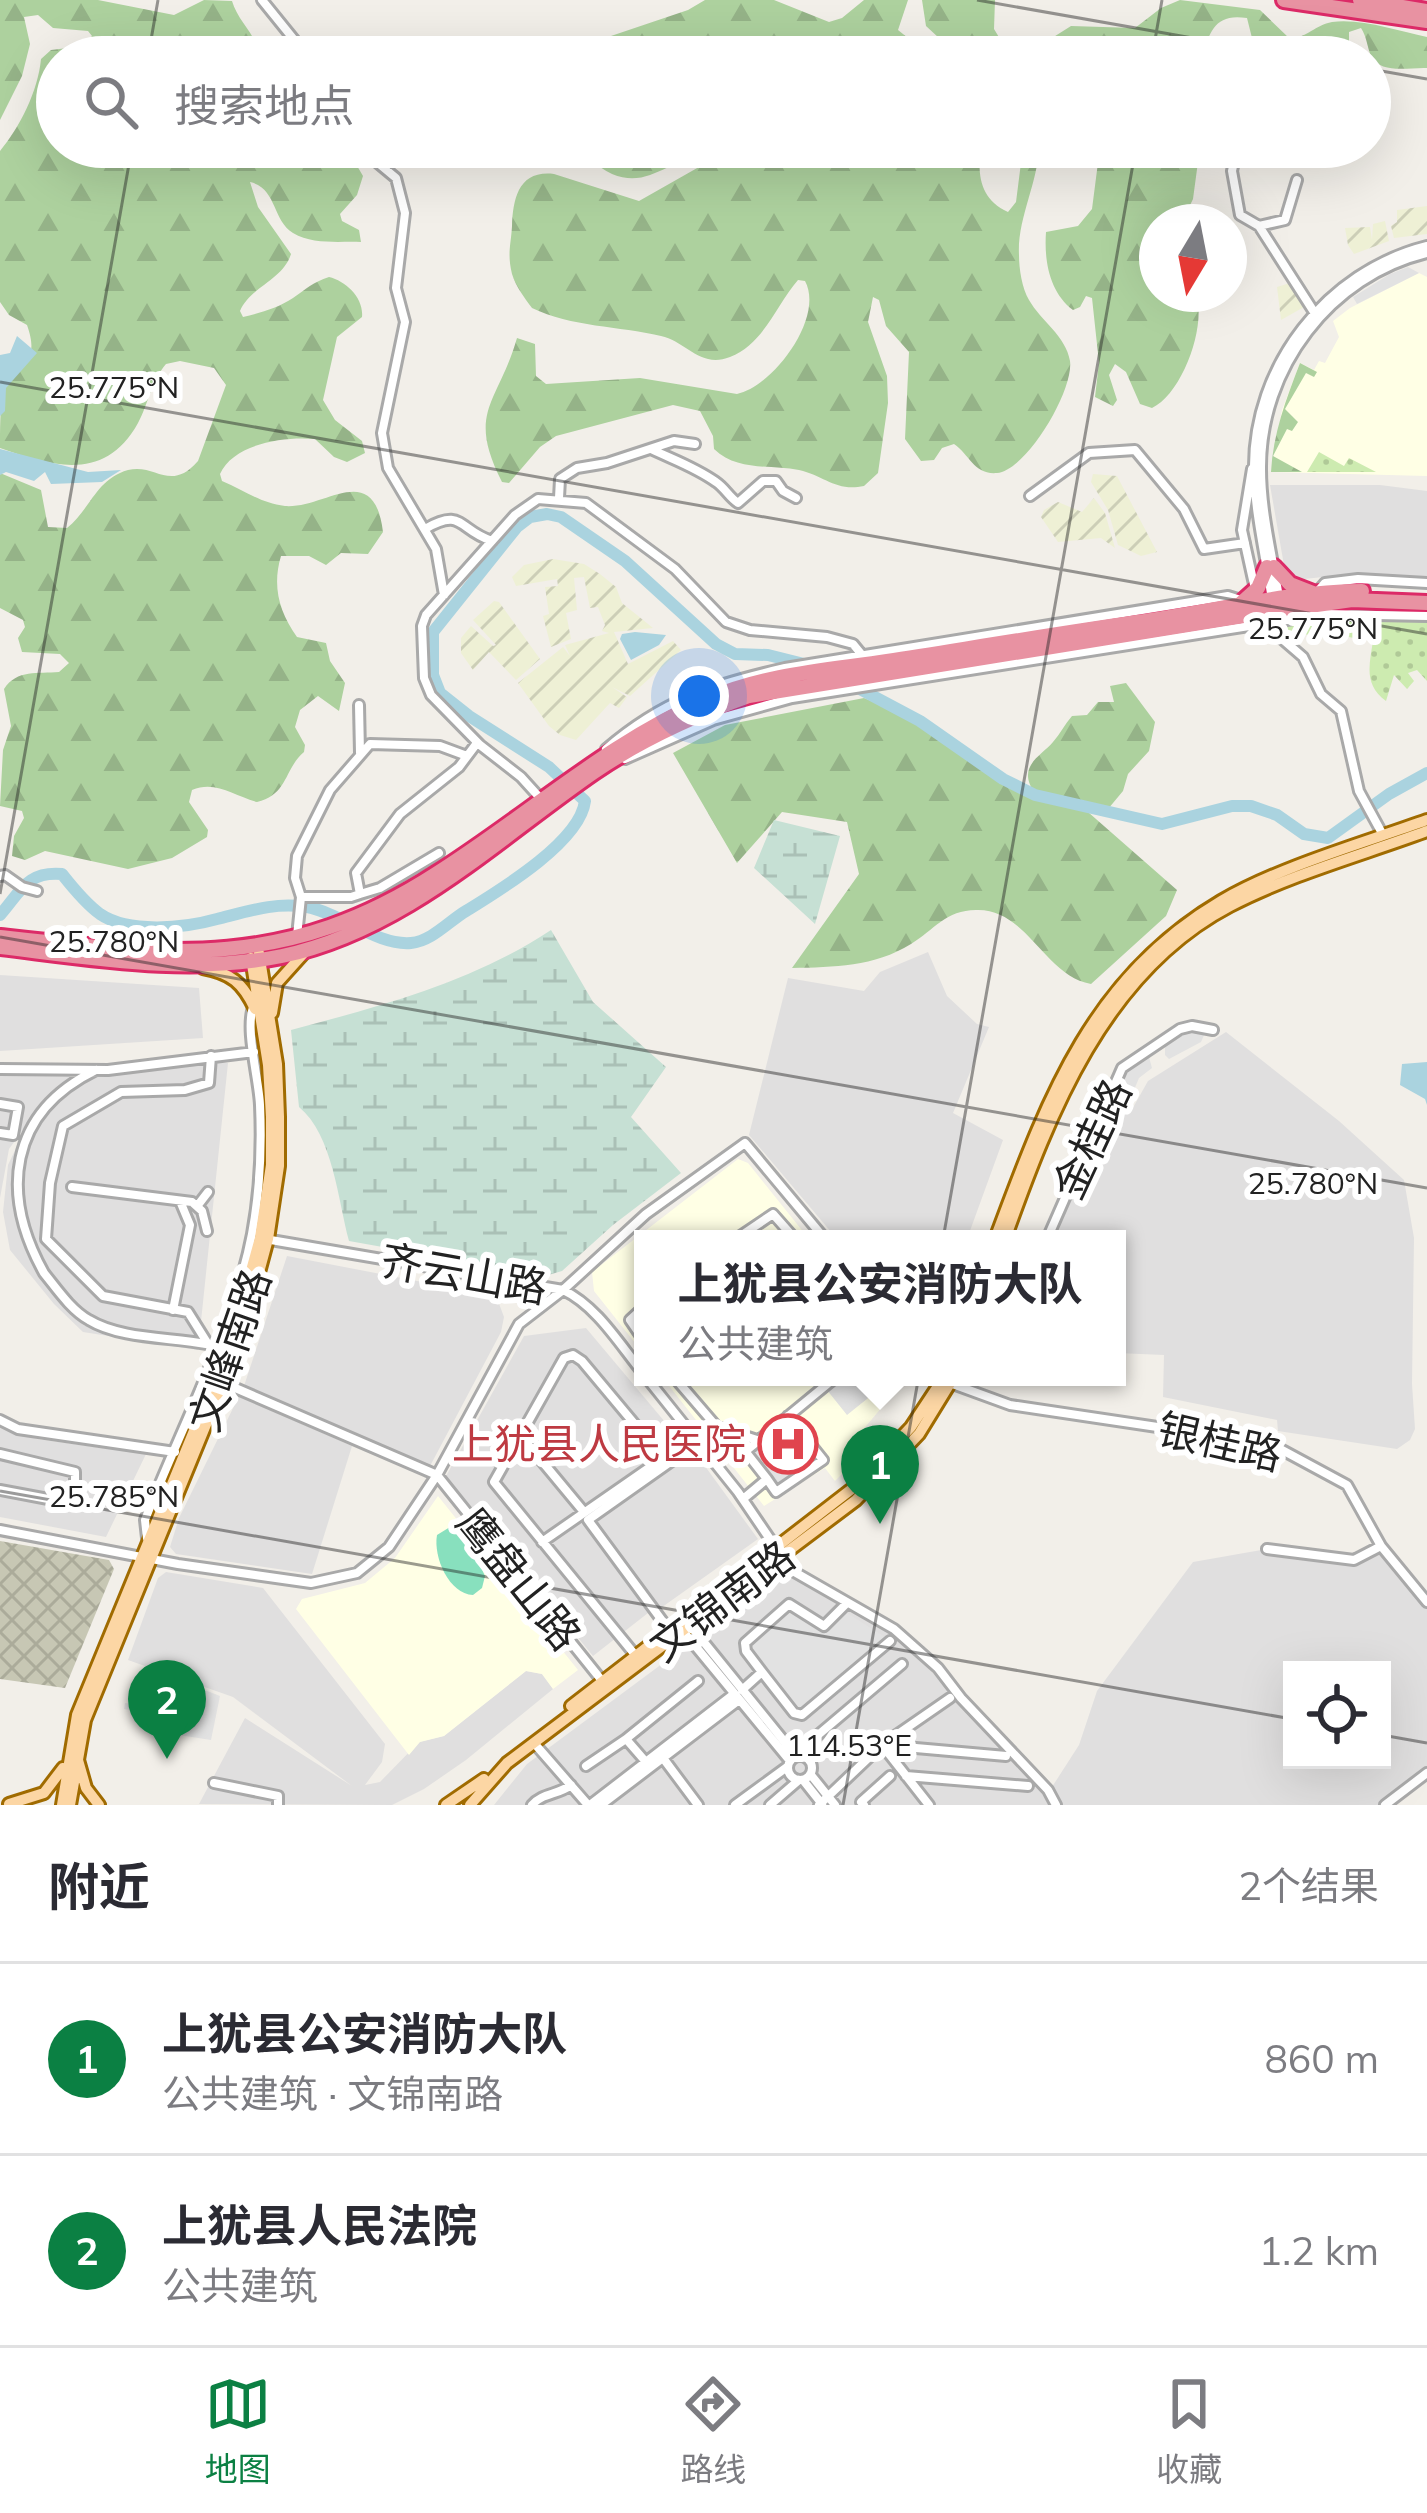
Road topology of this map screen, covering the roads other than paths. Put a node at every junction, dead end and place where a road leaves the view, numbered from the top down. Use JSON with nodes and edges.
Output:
{"nodes":[{"id":1,"x":262,"y":0,"type":"edge"},
{"id":2,"x":1284,"y":0,"type":"edge"},
{"id":3,"x":1360,"y":0,"type":"edge"},
{"id":4,"x":1427,"y":11,"type":"edge"},
{"id":5,"x":1427,"y":21,"type":"edge"},
{"id":6,"x":291,"y":36,"type":"edge"},
{"id":7,"x":385,"y":168,"type":"edge"},
{"id":8,"x":1233,"y":168,"type":"edge"},
{"id":9,"x":1297,"y":180,"type":"dead end"},
{"id":10,"x":1259,"y":226,"type":"junction"},
{"id":11,"x":1421,"y":254,"type":"edge"},
{"id":12,"x":1314,"y":312,"type":"junction"},
{"id":13,"x":695,"y":444,"type":"dead end"},
{"id":14,"x":651,"y":449,"type":"junction"},
{"id":15,"x":1254,"y":461,"type":"junction"},
{"id":16,"x":1030,"y":496,"type":"dead end"},
{"id":17,"x":559,"y":498,"type":"junction"},
{"id":18,"x":796,"y":498,"type":"dead end"},
{"id":19,"x":424,"y":529,"type":"junction"},
{"id":20,"x":492,"y":541,"type":"junction"},
{"id":21,"x":1245,"y":543,"type":"junction"},
{"id":22,"x":1270,"y":567,"type":"junction"},
{"id":23,"x":1427,"y":583,"type":"edge"},
{"id":24,"x":1427,"y":593,"type":"edge"},
{"id":25,"x":1320,"y":594,"type":"junction"},
{"id":26,"x":445,"y":596,"type":"junction"},
{"id":27,"x":1427,"y":603,"type":"edge"},
{"id":28,"x":1261,"y":606,"type":"junction"},
{"id":29,"x":1427,"y":616,"type":"edge"},
{"id":30,"x":862,"y":655,"type":"junction"},
{"id":31,"x":891,"y":672,"type":"junction"},
{"id":32,"x":786,"y":678,"type":"junction"},
{"id":33,"x":358,"y":705,"type":"dead end"},
{"id":34,"x":478,"y":743,"type":"junction"},
{"id":35,"x":360,"y":755,"type":"junction"},
{"id":36,"x":467,"y":756,"type":"junction"},
{"id":37,"x":594,"y":766,"type":"junction"},
{"id":38,"x":543,"y":803,"type":"junction"},
{"id":39,"x":1427,"y":820,"type":"edge"},
{"id":40,"x":1427,"y":831,"type":"edge"},
{"id":41,"x":1384,"y":835,"type":"junction"},
{"id":42,"x":439,"y":853,"type":"dead end"},
{"id":43,"x":0,"y":876,"type":"edge"},
{"id":44,"x":37,"y":891,"type":"dead end"},
{"id":45,"x":360,"y":894,"type":"junction"},
{"id":46,"x":301,"y":898,"type":"junction"},
{"id":47,"x":0,"y":937,"type":"edge"},
{"id":48,"x":297,"y":938,"type":"junction"},
{"id":49,"x":318,"y":941,"type":"junction"},
{"id":50,"x":0,"y":947,"type":"edge"},
{"id":51,"x":255,"y":954,"type":"junction"},
{"id":52,"x":125,"y":956,"type":"junction"},
{"id":53,"x":182,"y":965,"type":"junction"},
{"id":54,"x":256,"y":1002,"type":"junction"},
{"id":55,"x":266,"y":1023,"type":"junction"},
{"id":56,"x":1213,"y":1030,"type":"dead end"},
{"id":57,"x":254,"y":1052,"type":"junction"},
{"id":58,"x":211,"y":1056,"type":"junction"},
{"id":59,"x":0,"y":1069,"type":"edge"},
{"id":60,"x":96,"y":1070,"type":"junction"},
{"id":61,"x":0,"y":1104,"type":"edge"},
{"id":62,"x":0,"y":1133,"type":"edge"},
{"id":63,"x":72,"y":1186,"type":"dead end"},
{"id":64,"x":208,"y":1192,"type":"dead end"},
{"id":65,"x":180,"y":1201,"type":"junction"},
{"id":66,"x":198,"y":1205,"type":"junction"},
{"id":67,"x":205,"y":1218,"type":"junction"},
{"id":68,"x":190,"y":1226,"type":"junction"},
{"id":69,"x":749,"y":1230,"type":"edge"},
{"id":70,"x":787,"y":1230,"type":"edge"},
{"id":71,"x":818,"y":1230,"type":"edge"},
{"id":72,"x":999,"y":1230,"type":"edge"},
{"id":73,"x":1009,"y":1230,"type":"edge"},
{"id":74,"x":1051,"y":1230,"type":"edge"},
{"id":75,"x":207,"y":1231,"type":"dead end"},
{"id":76,"x":260,"y":1238,"type":"junction"},
{"id":77,"x":563,"y":1290,"type":"junction"},
{"id":78,"x":173,"y":1310,"type":"junction"},
{"id":79,"x":220,"y":1352,"type":"junction"},
{"id":80,"x":634,"y":1362,"type":"edge"},
{"id":81,"x":220,"y":1381,"type":"junction"},
{"id":82,"x":654,"y":1386,"type":"edge"},
{"id":83,"x":682,"y":1386,"type":"edge"},
{"id":84,"x":825,"y":1386,"type":"edge"},
{"id":85,"x":942,"y":1386,"type":"edge"},
{"id":86,"x":964,"y":1386,"type":"edge"},
{"id":87,"x":788,"y":1416,"type":"junction"},
{"id":88,"x":0,"y":1420,"type":"edge"},
{"id":89,"x":716,"y":1427,"type":"junction"},
{"id":90,"x":521,"y":1436,"type":"junction"},
{"id":91,"x":758,"y":1440,"type":"junction"},
{"id":92,"x":700,"y":1442,"type":"junction"},
{"id":93,"x":745,"y":1451,"type":"junction"},
{"id":94,"x":0,"y":1454,"type":"edge"},
{"id":95,"x":183,"y":1455,"type":"junction"},
{"id":96,"x":437,"y":1475,"type":"junction"},
{"id":97,"x":766,"y":1480,"type":"junction"},
{"id":98,"x":0,"y":1490,"type":"edge"},
{"id":99,"x":743,"y":1499,"type":"junction"},
{"id":100,"x":584,"y":1512,"type":"junction"},
{"id":101,"x":0,"y":1530,"type":"edge"},
{"id":102,"x":542,"y":1542,"type":"junction"},
{"id":103,"x":1381,"y":1546,"type":"junction"},
{"id":104,"x":1267,"y":1549,"type":"dead end"},
{"id":105,"x":777,"y":1553,"type":"junction"},
{"id":106,"x":148,"y":1554,"type":"junction"},
{"id":107,"x":1427,"y":1602,"type":"edge"},
{"id":108,"x":847,"y":1603,"type":"junction"},
{"id":109,"x":681,"y":1629,"type":"junction"},
{"id":110,"x":890,"y":1641,"type":"dead end"},
{"id":111,"x":636,"y":1656,"type":"junction"},
{"id":112,"x":902,"y":1664,"type":"dead end"},
{"id":113,"x":762,"y":1672,"type":"junction"},
{"id":114,"x":698,"y":1681,"type":"dead end"},
{"id":115,"x":603,"y":1682,"type":"junction"},
{"id":116,"x":739,"y":1695,"type":"junction"},
{"id":117,"x":950,"y":1698,"type":"dead end"},
{"id":118,"x":626,"y":1739,"type":"junction"},
{"id":119,"x":534,"y":1743,"type":"junction"},
{"id":120,"x":882,"y":1744,"type":"junction"},
{"id":121,"x":1006,"y":1756,"type":"dead end"},
{"id":122,"x":72,"y":1758,"type":"junction"},
{"id":123,"x":663,"y":1758,"type":"junction"},
{"id":124,"x":793,"y":1760,"type":"junction"},
{"id":125,"x":646,"y":1762,"type":"junction"},
{"id":126,"x":586,"y":1766,"type":"dead end"},
{"id":127,"x":1427,"y":1773,"type":"edge"},
{"id":128,"x":890,"y":1776,"type":"dead end"},
{"id":129,"x":906,"y":1776,"type":"junction"},
{"id":130,"x":804,"y":1778,"type":"junction"},
{"id":131,"x":484,"y":1779,"type":"junction"},
{"id":132,"x":214,"y":1783,"type":"dead end"},
{"id":133,"x":571,"y":1785,"type":"junction"},
{"id":134,"x":1028,"y":1786,"type":"dead end"},
{"id":135,"x":0,"y":1803,"type":"edge"},
{"id":136,"x":825,"y":1803,"type":"edge"},
{"id":137,"x":13,"y":1804,"type":"edge"},
{"id":138,"x":66,"y":1805,"type":"edge"},
{"id":139,"x":99,"y":1805,"type":"edge"},
{"id":140,"x":278,"y":1805,"type":"edge"},
{"id":141,"x":446,"y":1805,"type":"edge"},
{"id":142,"x":466,"y":1805,"type":"edge"},
{"id":143,"x":532,"y":1805,"type":"edge"},
{"id":144,"x":589,"y":1805,"type":"edge"},
{"id":145,"x":602,"y":1805,"type":"edge"},
{"id":146,"x":698,"y":1805,"type":"edge"},
{"id":147,"x":734,"y":1805,"type":"edge"},
{"id":148,"x":770,"y":1805,"type":"edge"},
{"id":149,"x":864,"y":1805,"type":"edge"},
{"id":150,"x":929,"y":1805,"type":"edge"},
{"id":151,"x":1056,"y":1805,"type":"edge"},
{"id":152,"x":1385,"y":1805,"type":"edge"}],
"edges":[{"from":1,"to":6,"type":"street"},
{"from":2,"to":5,"type":"highway"},
{"from":3,"to":4,"type":"highway"},
{"from":7,"to":19,"type":"street"},
{"from":8,"to":10,"type":"street"},
{"from":9,"to":10,"type":"street"},
{"from":10,"to":12,"type":"street"},
{"from":11,"to":12,"type":"street"},
{"from":11,"to":22,"type":"street"},
{"from":12,"to":15,"type":"street"},
{"from":13,"to":14,"type":"street"},
{"from":14,"to":17,"type":"street"},
{"from":14,"to":18,"type":"street"},
{"from":15,"to":21,"type":"street"},
{"from":15,"to":22,"type":"street"},
{"from":16,"to":21,"type":"street"},
{"from":17,"to":20,"type":"street"},
{"from":17,"to":30,"type":"street"},
{"from":19,"to":20,"type":"street"},
{"from":19,"to":26,"type":"street"},
{"from":20,"to":26,"type":"street"},
{"from":21,"to":28,"type":"street"},
{"from":22,"to":25,"type":"highway"},
{"from":22,"to":28,"type":"highway"},
{"from":22,"to":28,"type":"street"},
{"from":23,"to":25,"type":"street"},
{"from":24,"to":25,"type":"highway"},
{"from":25,"to":28,"type":"highway"},
{"from":26,"to":34,"type":"street"},
{"from":27,"to":28,"type":"highway"},
{"from":28,"to":29,"type":"street"},
{"from":28,"to":30,"type":"street"},
{"from":28,"to":31,"type":"highway"},
{"from":28,"to":31,"type":"highway"},
{"from":28,"to":41,"type":"street"},
{"from":30,"to":32,"type":"street"},
{"from":31,"to":32,"type":"highway"},
{"from":31,"to":37,"type":"street"},
{"from":32,"to":37,"type":"highway"},
{"from":32,"to":37,"type":"street"},
{"from":33,"to":35,"type":"street"},
{"from":34,"to":36,"type":"street"},
{"from":34,"to":38,"type":"street"},
{"from":35,"to":36,"type":"street"},
{"from":35,"to":46,"type":"street"},
{"from":36,"to":45,"type":"street"},
{"from":37,"to":38,"type":"highway"},
{"from":38,"to":49,"type":"highway"},
{"from":39,"to":41,"type":"main road"},
{"from":40,"to":73,"type":"main road"},
{"from":41,"to":72,"type":"main road"},
{"from":42,"to":45,"type":"street"},
{"from":43,"to":44,"type":"street"},
{"from":45,"to":46,"type":"street"},
{"from":46,"to":48,"type":"street"},
{"from":47,"to":52,"type":"highway"},
{"from":48,"to":49,"type":"highway"},
{"from":48,"to":51,"type":"highway"},
{"from":49,"to":51,"type":"highway"},
{"from":49,"to":55,"type":"main road"},
{"from":50,"to":52,"type":"highway"},
{"from":51,"to":52,"type":"highway"},
{"from":51,"to":53,"type":"highway"},
{"from":51,"to":54,"type":"main road","name":"文峰南路"},
{"from":51,"to":55,"type":"main road","name":"文峰南路"},
{"from":52,"to":53,"type":"highway"},
{"from":53,"to":54,"type":"main road"},
{"from":54,"to":55,"type":"main road","name":"文峰南路"},
{"from":54,"to":57,"type":"street"},
{"from":55,"to":76,"type":"main road","name":"文峰南路"},
{"from":56,"to":74,"type":"street","name":"金桂路"},
{"from":57,"to":58,"type":"street"},
{"from":57,"to":76,"type":"street"},
{"from":58,"to":60,"type":"street"},
{"from":58,"to":78,"type":"street"},
{"from":59,"to":60,"type":"street"},
{"from":60,"to":79,"type":"street"},
{"from":61,"to":62,"type":"street"},
{"from":63,"to":65,"type":"street"},
{"from":64,"to":66,"type":"street"},
{"from":65,"to":66,"type":"street"},
{"from":65,"to":68,"type":"street"},
{"from":66,"to":67,"type":"street"},
{"from":67,"to":68,"type":"street"},
{"from":67,"to":75,"type":"street"},
{"from":68,"to":78,"type":"street"},
{"from":69,"to":70,"type":"street"},
{"from":71,"to":77,"type":"street"},
{"from":76,"to":77,"type":"street","name":"齐云山路"},
{"from":76,"to":79,"type":"main road","name":"文峰南路"},
{"from":76,"to":79,"type":"street"},
{"from":77,"to":80,"type":"street","name":"齐云山路"},
{"from":77,"to":96,"type":"street"},
{"from":78,"to":79,"type":"street"},
{"from":79,"to":81,"type":"main road","name":"文峰南路"},
{"from":79,"to":95,"type":"street"},
{"from":81,"to":95,"type":"main road","name":"文峰南路"},
{"from":81,"to":96,"type":"street"},
{"from":82,"to":92,"type":"street","name":"齐云山路"},
{"from":83,"to":89,"type":"street"},
{"from":84,"to":87,"type":"street"},
{"from":85,"to":105,"type":"main road","name":"文锦南路"},
{"from":86,"to":103,"type":"street","name":"银桂路"},
{"from":87,"to":91,"type":"street"},
{"from":87,"to":97,"type":"street"},
{"from":88,"to":95,"type":"street"},
{"from":89,"to":91,"type":"street"},
{"from":89,"to":93,"type":"street"},
{"from":90,"to":100,"type":"street"},
{"from":90,"to":100,"type":"street"},
{"from":90,"to":102,"type":"street"},
{"from":91,"to":93,"type":"street"},
{"from":92,"to":99,"type":"street","name":"齐云山路"},
{"from":92,"to":109,"type":"street"},
{"from":93,"to":97,"type":"street"},
{"from":94,"to":98,"type":"street"},
{"from":95,"to":106,"type":"main road","name":"文峰南路"},
{"from":95,"to":106,"type":"street"},
{"from":96,"to":106,"type":"street"},
{"from":96,"to":115,"type":"street","name":"鹰盘山路"},
{"from":97,"to":99,"type":"street"},
{"from":99,"to":105,"type":"street","name":"齐云山路"},
{"from":100,"to":102,"type":"street"},
{"from":101,"to":106,"type":"street"},
{"from":102,"to":111,"type":"street"},
{"from":103,"to":104,"type":"street"},
{"from":103,"to":107,"type":"street","name":"银桂路"},
{"from":105,"to":108,"type":"street"},
{"from":105,"to":109,"type":"main road","name":"文锦南路"},
{"from":105,"to":109,"type":"main road","name":"文锦南路"},
{"from":106,"to":122,"type":"main road","name":"文峰南路"},
{"from":108,"to":113,"type":"street"},
{"from":108,"to":151,"type":"street"},
{"from":109,"to":111,"type":"main road","name":"文锦南路"},
{"from":109,"to":116,"type":"street"},
{"from":109,"to":119,"type":"main road","name":"文锦南路"},
{"from":110,"to":113,"type":"street"},
{"from":111,"to":115,"type":"main road","name":"文锦南路"},
{"from":112,"to":124,"type":"street"},
{"from":113,"to":116,"type":"street"},
{"from":114,"to":118,"type":"street"},
{"from":115,"to":131,"type":"main road","name":"文锦南路"},
{"from":116,"to":123,"type":"street"},
{"from":116,"to":124,"type":"street"},
{"from":116,"to":125,"type":"street"},
{"from":117,"to":120,"type":"street"},
{"from":118,"to":125,"type":"street"},
{"from":118,"to":126,"type":"street"},
{"from":119,"to":133,"type":"street"},
{"from":119,"to":142,"type":"main road","name":"文锦南路"},
{"from":120,"to":121,"type":"street"},
{"from":120,"to":129,"type":"street"},
{"from":120,"to":136,"type":"street"},
{"from":122,"to":137,"type":"main road"},
{"from":122,"to":138,"type":"main road","name":"文峰南路"},
{"from":122,"to":139,"type":"main road"},
{"from":123,"to":145,"type":"street"},
{"from":123,"to":146,"type":"street"},
{"from":124,"to":130,"type":"street"},
{"from":124,"to":130,"type":"street"},
{"from":124,"to":147,"type":"street"},
{"from":125,"to":144,"type":"street"},
{"from":127,"to":152,"type":"street"},
{"from":128,"to":149,"type":"street"},
{"from":129,"to":134,"type":"street"},
{"from":129,"to":150,"type":"street"},
{"from":130,"to":136,"type":"street"},
{"from":130,"to":148,"type":"street"},
{"from":131,"to":141,"type":"main road"},
{"from":131,"to":142,"type":"main road","name":"文锦南路"},
{"from":132,"to":140,"type":"street"},
{"from":133,"to":143,"type":"street"},
{"from":133,"to":144,"type":"street"},
{"from":135,"to":137,"type":"main road"}]}
